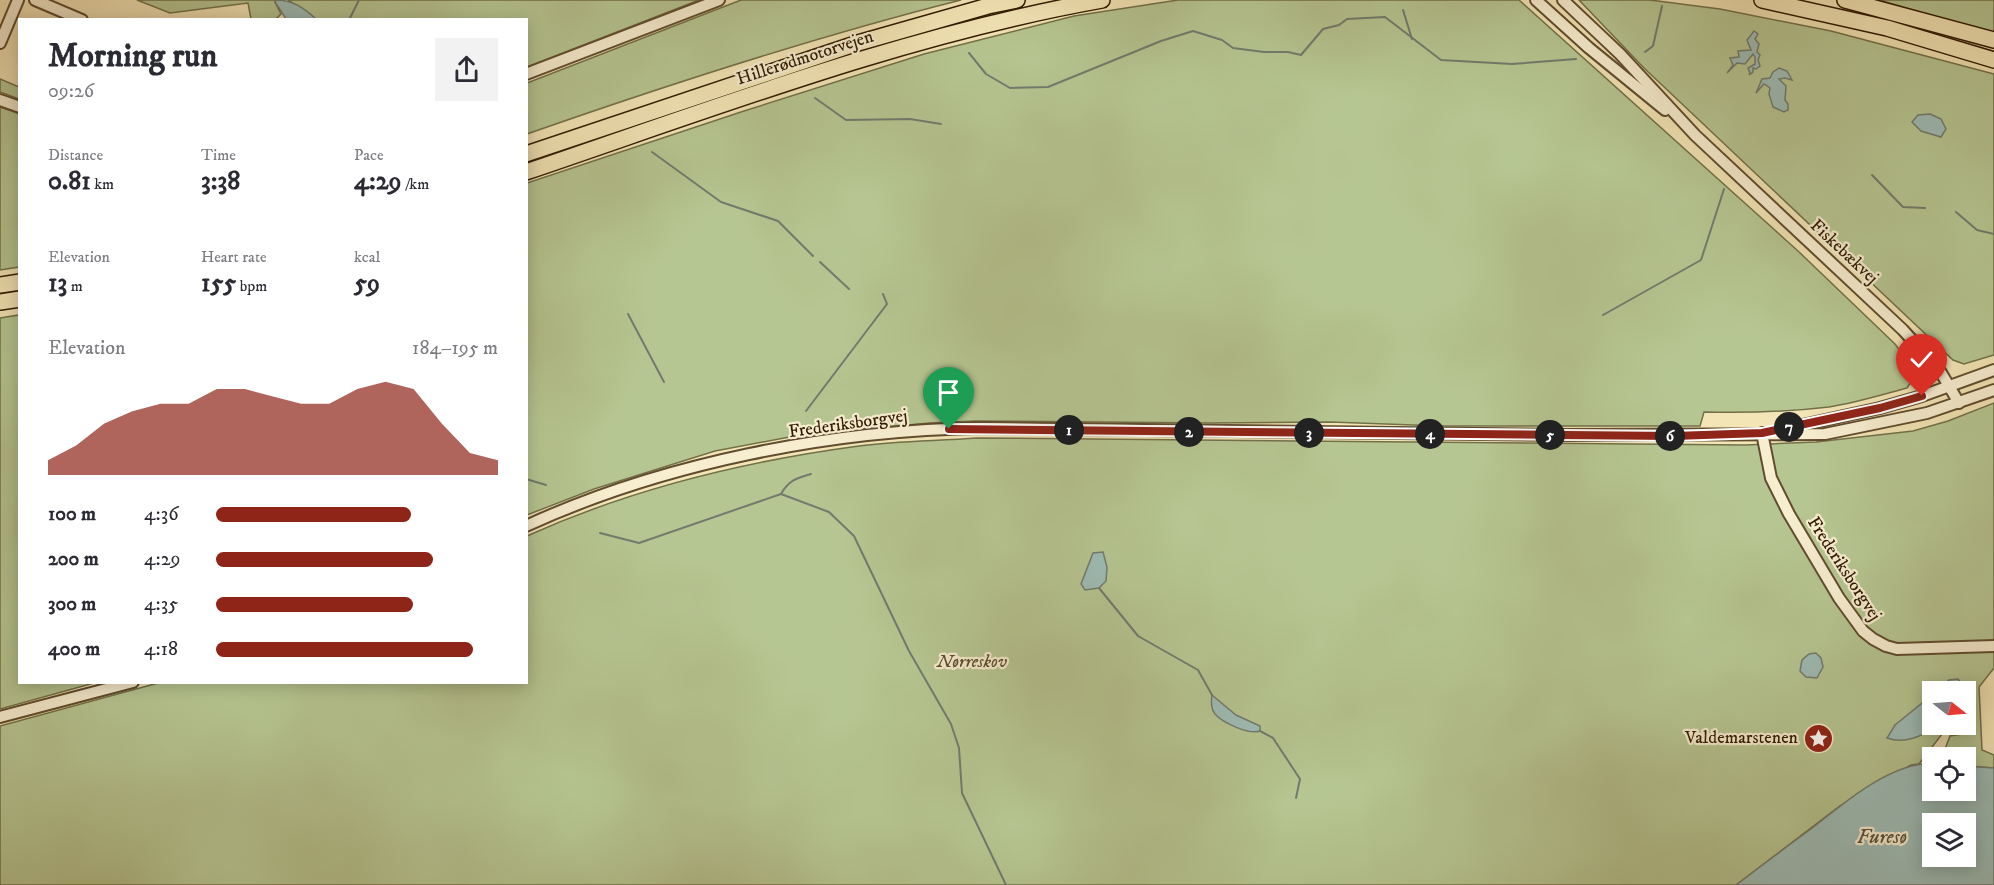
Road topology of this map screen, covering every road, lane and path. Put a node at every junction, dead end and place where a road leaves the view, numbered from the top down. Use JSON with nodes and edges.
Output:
{"nodes":[{"id":1,"x":18,"y":0,"type":"edge"},
{"id":2,"x":35,"y":0,"type":"edge"},
{"id":3,"x":719,"y":0,"type":"edge"},
{"id":4,"x":1017,"y":0,"type":"edge"},
{"id":5,"x":1102,"y":0,"type":"edge"},
{"id":6,"x":1536,"y":0,"type":"edge"},
{"id":7,"x":1563,"y":0,"type":"edge"},
{"id":8,"x":1762,"y":0,"type":"edge"},
{"id":9,"x":1845,"y":0,"type":"edge"},
{"id":10,"x":56,"y":15,"type":"edge"},
{"id":11,"x":72,"y":18,"type":"edge"},
{"id":12,"x":1994,"y":40,"type":"edge"},
{"id":13,"x":0,"y":43,"type":"edge"},
{"id":14,"x":1994,"y":60,"type":"edge"},
{"id":15,"x":528,"y":73,"type":"edge"},
{"id":16,"x":0,"y":100,"type":"edge"},
{"id":17,"x":18,"y":107,"type":"edge"},
{"id":18,"x":1695,"y":135,"type":"junction"},
{"id":19,"x":528,"y":153,"type":"edge"},
{"id":20,"x":528,"y":171,"type":"edge"},
{"id":21,"x":18,"y":282,"type":"edge"},
{"id":22,"x":0,"y":285,"type":"edge"},
{"id":23,"x":18,"y":299,"type":"edge"},
{"id":24,"x":0,"y":302,"type":"edge"},
{"id":25,"x":1994,"y":370,"type":"edge"},
{"id":26,"x":1951,"y":386,"type":"junction"},
{"id":27,"x":1994,"y":390,"type":"edge"},
{"id":28,"x":1959,"y":403,"type":"junction"},
{"id":29,"x":1762,"y":433,"type":"junction"},
{"id":30,"x":528,"y":525,"type":"edge"},
{"id":31,"x":1994,"y":646,"type":"edge"},
{"id":32,"x":125,"y":684,"type":"edge"},
{"id":33,"x":0,"y":717,"type":"edge"}],
"edges":[{"from":1,"to":13,"type":"street"},
{"from":2,"to":10,"type":"street"},
{"from":3,"to":15,"type":"street"},
{"from":4,"to":19,"type":"highway","name":"Hillerødmotorvejen"},
{"from":5,"to":20,"type":"highway","name":"Hillerødmotorvejen"},
{"from":6,"to":18,"type":"street","name":"Fiskebækvej"},
{"from":7,"to":18,"type":"street","name":"Fiskebækvej"},
{"from":8,"to":14,"type":"highway"},
{"from":9,"to":12,"type":"highway"},
{"from":10,"to":11,"type":"street"},
{"from":16,"to":17,"type":"street"},
{"from":18,"to":26,"type":"street","name":"Fiskebækvej"},
{"from":21,"to":22,"type":"highway"},
{"from":23,"to":24,"type":"highway"},
{"from":25,"to":26,"type":"street","name":"Frederiksborgvej"},
{"from":26,"to":28,"type":"street","name":"Fiskebækvej"},
{"from":26,"to":29,"type":"street","name":"Frederiksborgvej"},
{"from":27,"to":28,"type":"street","name":"Frederiksborgvej"},
{"from":28,"to":29,"type":"street","name":"Frederiksborgvej"},
{"from":29,"to":30,"type":"street","name":"Frederiksborgvej"},
{"from":29,"to":31,"type":"street","name":"Frederiksborgvej"},
{"from":32,"to":33,"type":"street"}]}
